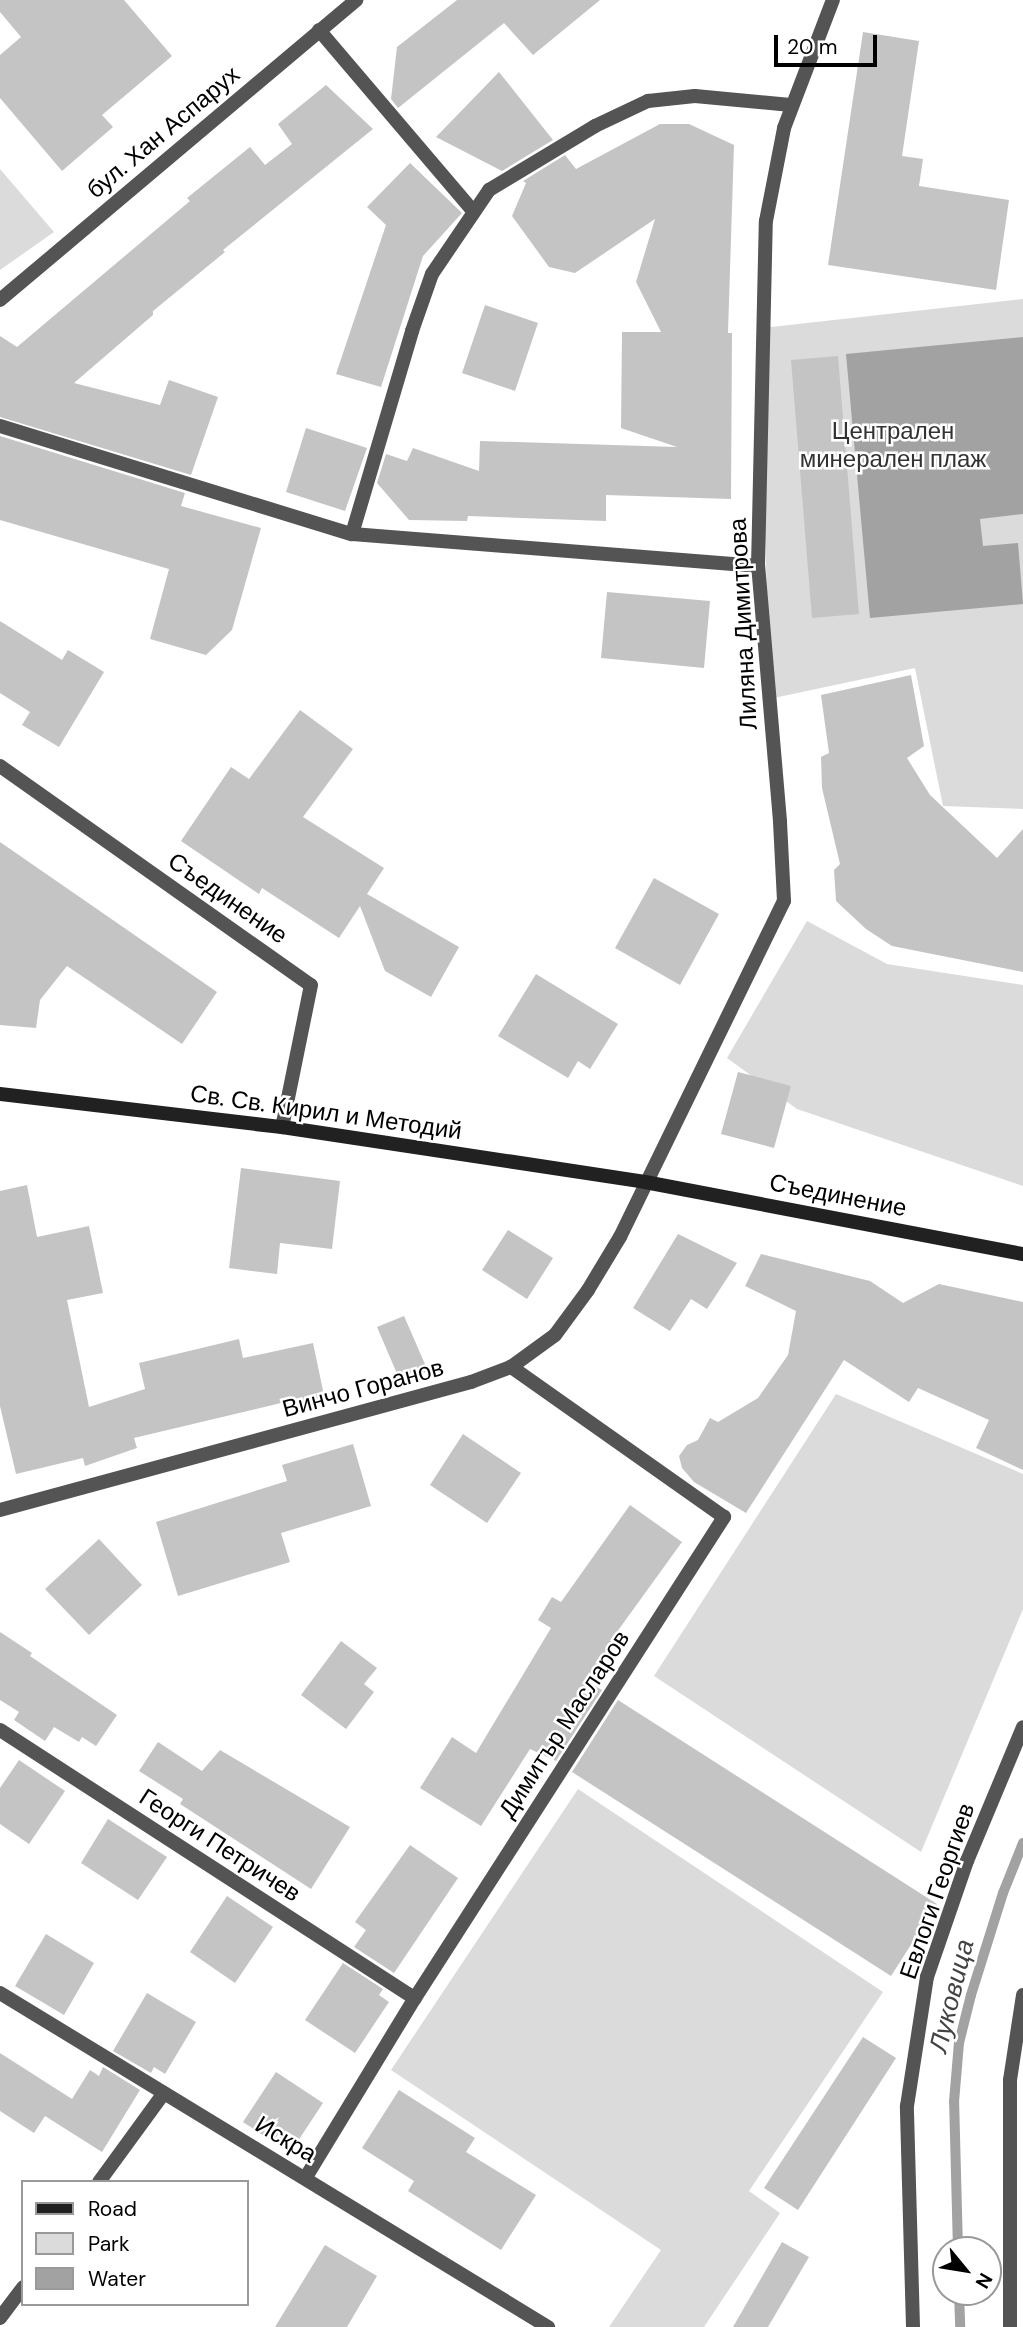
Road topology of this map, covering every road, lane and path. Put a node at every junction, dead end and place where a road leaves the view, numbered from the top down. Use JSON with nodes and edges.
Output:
{"nodes":[{"id":1,"x":356,"y":0,"type":"edge"},
{"id":2,"x":833,"y":0,"type":"edge"},
{"id":3,"x":319,"y":30,"type":"junction"},
{"id":4,"x":791,"y":105,"type":"junction"},
{"id":5,"x":474,"y":212,"type":"junction"},
{"id":6,"x":0,"y":300,"type":"edge"},
{"id":7,"x":0,"y":426,"type":"edge"},
{"id":8,"x":352,"y":534,"type":"junction"},
{"id":9,"x":758,"y":566,"type":"junction"},
{"id":10,"x":0,"y":766,"type":"edge"},
{"id":11,"x":0,"y":1094,"type":"edge"},
{"id":12,"x":282,"y":1127,"type":"junction"},
{"id":13,"x":645,"y":1182,"type":"junction"},
{"id":14,"x":1023,"y":1254,"type":"edge"},
{"id":15,"x":511,"y":1367,"type":"junction"},
{"id":16,"x":0,"y":1510,"type":"edge"},
{"id":17,"x":1023,"y":1727,"type":"edge"},
{"id":18,"x":0,"y":1730,"type":"edge"},
{"id":19,"x":0,"y":1993,"type":"edge"},
{"id":20,"x":1023,"y":1995,"type":"edge"},
{"id":21,"x":415,"y":1998,"type":"junction"},
{"id":22,"x":164,"y":2093,"type":"junction"},
{"id":23,"x":306,"y":2177,"type":"junction"},
{"id":24,"x":101,"y":2180,"type":"edge"},
{"id":25,"x":21,"y":2290,"type":"edge"},
{"id":26,"x":0,"y":2318,"type":"edge"},
{"id":27,"x":548,"y":2327,"type":"edge"},
{"id":28,"x":913,"y":2327,"type":"edge"},
{"id":29,"x":1010,"y":2327,"type":"edge"}],
"edges":[{"from":1,"to":3,"type":"street","name":"бул. Хан Аспарух"},
{"from":2,"to":4,"type":"street","name":"Лиляна Димитрова"},
{"from":3,"to":5,"type":"street"},
{"from":3,"to":6,"type":"street","name":"бул. Хан Аспарух"},
{"from":4,"to":5,"type":"street"},
{"from":4,"to":9,"type":"street","name":"Лиляна Димитрова"},
{"from":5,"to":8,"type":"street"},
{"from":7,"to":8,"type":"street"},
{"from":8,"to":9,"type":"street"},
{"from":9,"to":13,"type":"street","name":"Лиляна Димитрова"},
{"from":10,"to":12,"type":"street","name":"Съединение"},
{"from":11,"to":12,"type":"street","name":"Св. Св. Кирил и Методий"},
{"from":12,"to":13,"type":"street","name":"Св. Св. Кирил и Методий"},
{"from":13,"to":14,"type":"street","name":"Съединение"},
{"from":13,"to":15,"type":"street","name":"Винчо Горанов"},
{"from":15,"to":16,"type":"street","name":"Винчо Горанов"},
{"from":15,"to":21,"type":"street","name":"Димитър Масларов"},
{"from":17,"to":28,"type":"street","name":"Евлоги Георгиев"},
{"from":18,"to":21,"type":"street","name":"Георги Петричев"},
{"from":19,"to":22,"type":"street","name":"Искра"},
{"from":20,"to":29,"type":"street"},
{"from":21,"to":23,"type":"street","name":"Димитър Масларов"},
{"from":22,"to":23,"type":"street","name":"Искра"},
{"from":22,"to":24,"type":"street"},
{"from":23,"to":27,"type":"street","name":"Искра"},
{"from":25,"to":26,"type":"street"}]}
